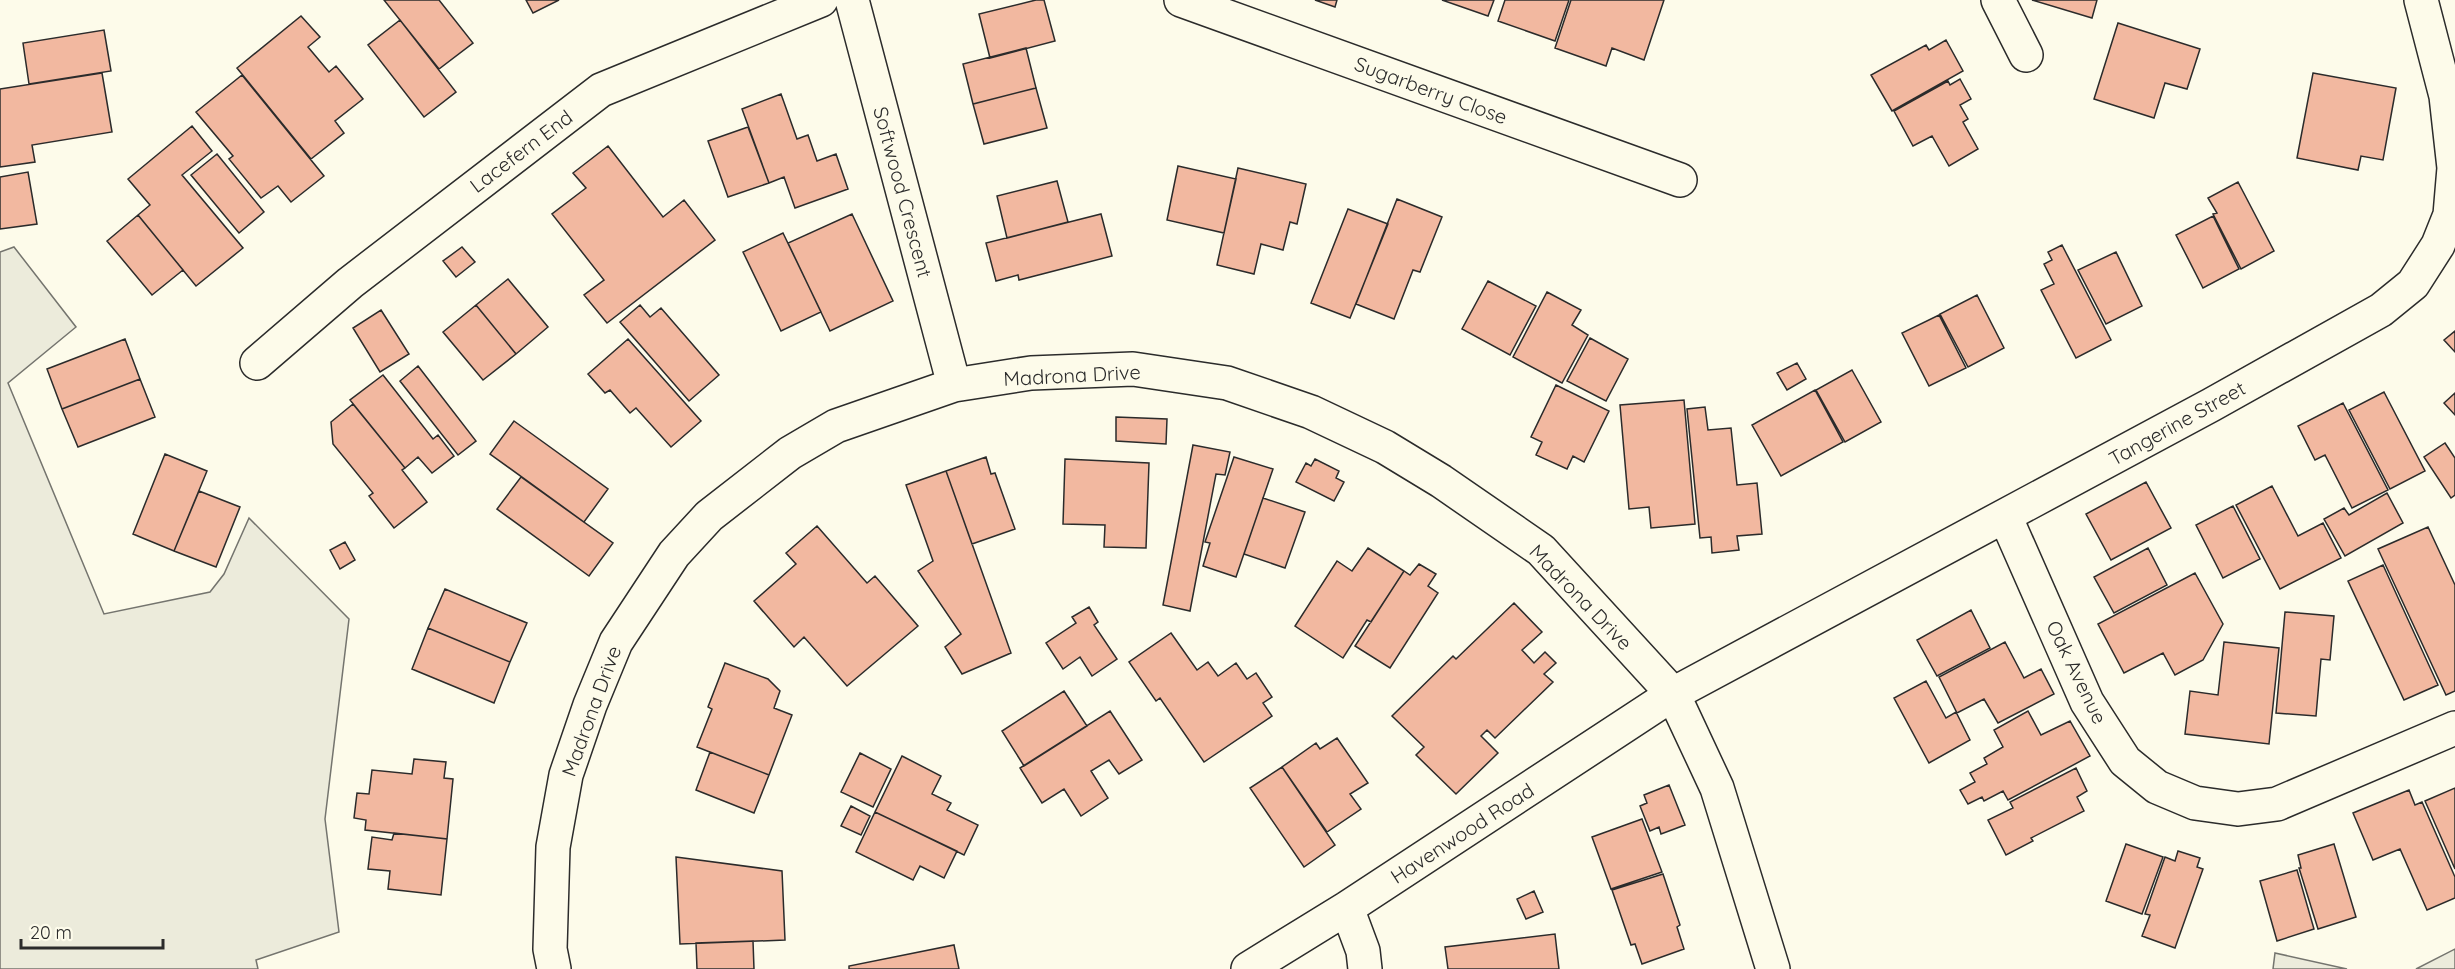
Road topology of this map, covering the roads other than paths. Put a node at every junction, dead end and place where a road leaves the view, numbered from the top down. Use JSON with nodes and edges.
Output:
{"nodes":[{"id":1,"x":821,"y":0,"type":"edge"},
{"id":2,"x":852,"y":0,"type":"edge"},
{"id":3,"x":1181,"y":0,"type":"edge"},
{"id":4,"x":1998,"y":0,"type":"edge"},
{"id":5,"x":2421,"y":0,"type":"edge"},
{"id":6,"x":2026,"y":55,"type":"dead end"},
{"id":7,"x":1680,"y":180,"type":"dead end"},
{"id":8,"x":257,"y":363,"type":"dead end"},
{"id":9,"x":954,"y":385,"type":"junction"},
{"id":10,"x":2005,"y":516,"type":"junction"},
{"id":11,"x":1673,"y":694,"type":"junction"},
{"id":12,"x":2455,"y":728,"type":"edge"},
{"id":13,"x":1347,"y":908,"type":"junction"},
{"id":14,"x":554,"y":969,"type":"edge"},
{"id":15,"x":1248,"y":969,"type":"edge"},
{"id":16,"x":1365,"y":969,"type":"edge"},
{"id":17,"x":1773,"y":969,"type":"edge"}],
"edges":[{"from":1,"to":8,"type":"street","name":"Lacefern End"},
{"from":2,"to":9,"type":"street","name":"Softwood Crescent"},
{"from":3,"to":7,"type":"street","name":"Sugarberry Close"},
{"from":4,"to":6,"type":"street"},
{"from":5,"to":10,"type":"street","name":"Tangerine Street"},
{"from":9,"to":11,"type":"street","name":"Madrona Drive"},
{"from":9,"to":14,"type":"street","name":"Madrona Drive"},
{"from":10,"to":11,"type":"street","name":"Tangerine Street"},
{"from":10,"to":12,"type":"street","name":"Oak Avenue"},
{"from":11,"to":13,"type":"street","name":"Havenwood Road"},
{"from":11,"to":17,"type":"street","name":"Madrona Drive"},
{"from":13,"to":15,"type":"street","name":"Havenwood Road"},
{"from":13,"to":16,"type":"street"}]}
